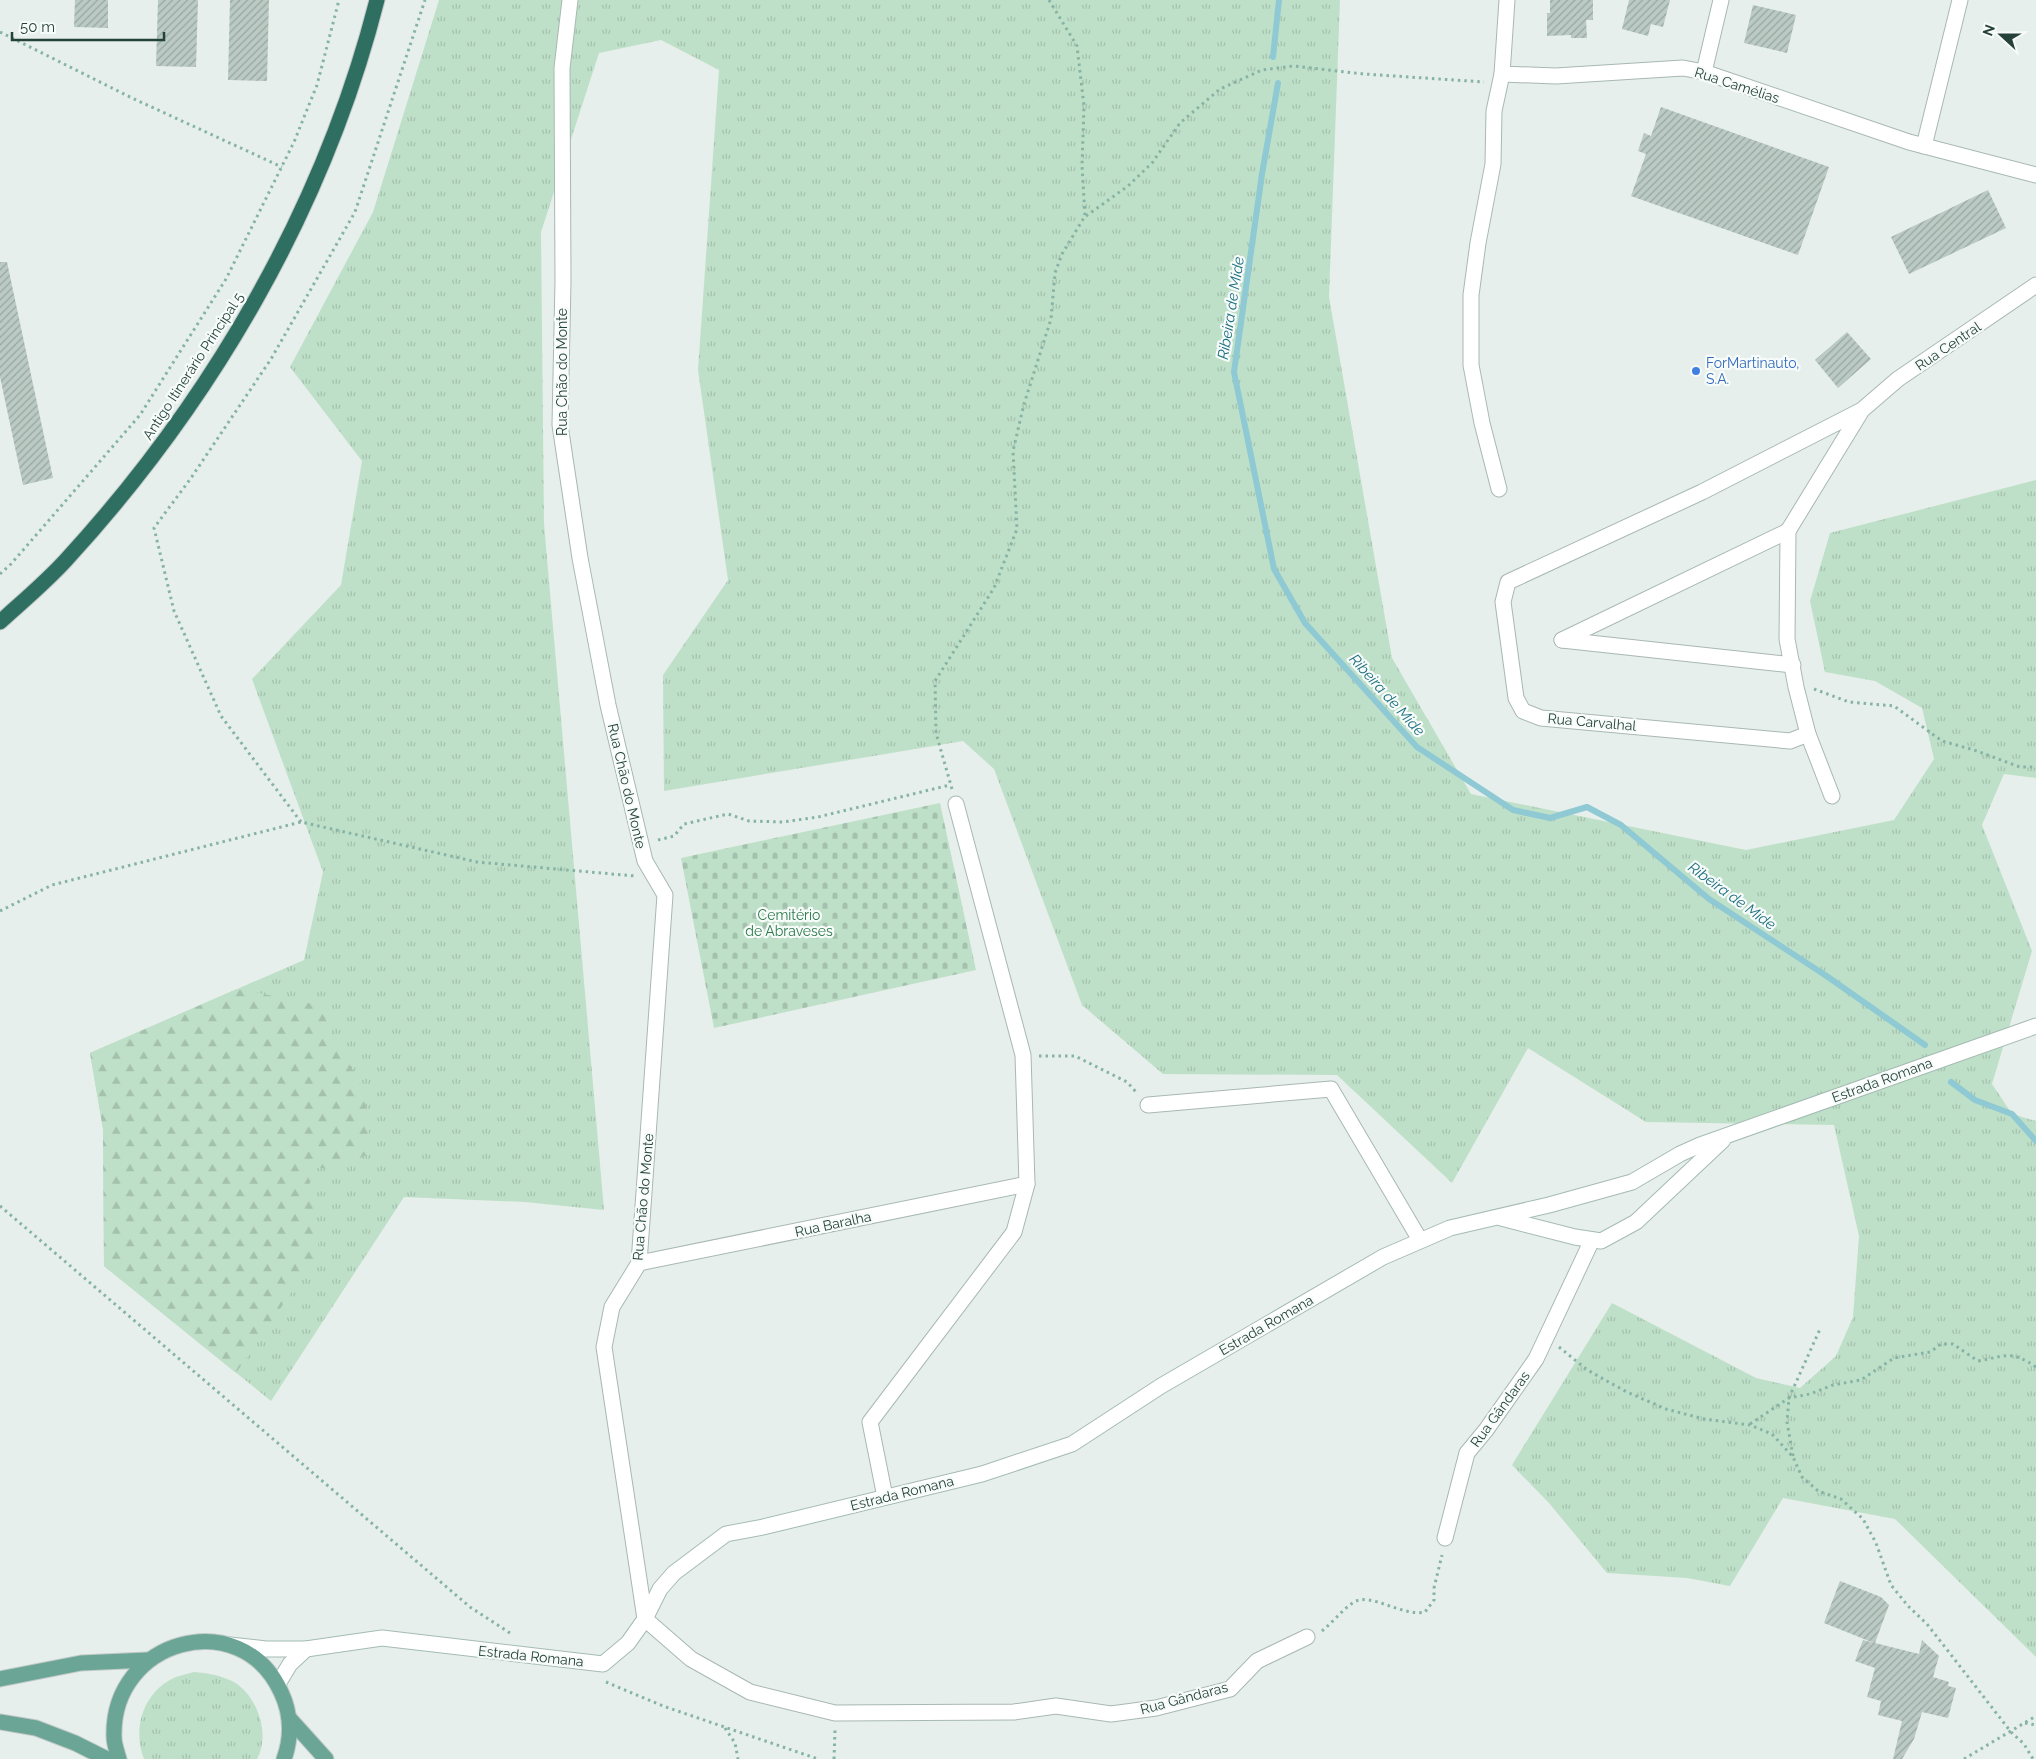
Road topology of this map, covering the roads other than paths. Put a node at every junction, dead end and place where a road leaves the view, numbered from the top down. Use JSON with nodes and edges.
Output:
{"nodes":[{"id":1,"x":377,"y":0,"type":"edge"},
{"id":2,"x":570,"y":0,"type":"edge"},
{"id":3,"x":1507,"y":0,"type":"edge"},
{"id":4,"x":1721,"y":0,"type":"edge"},
{"id":5,"x":1960,"y":0,"type":"edge"},
{"id":6,"x":1704,"y":72,"type":"junction"},
{"id":7,"x":1500,"y":78,"type":"junction"},
{"id":8,"x":1924,"y":146,"type":"junction"},
{"id":9,"x":2036,"y":174,"type":"edge"},
{"id":10,"x":2036,"y":285,"type":"edge"},
{"id":11,"x":1862,"y":410,"type":"junction"},
{"id":12,"x":1499,"y":489,"type":"dead end"},
{"id":13,"x":1788,"y":531,"type":"junction"},
{"id":14,"x":0,"y":622,"type":"edge"},
{"id":15,"x":1793,"y":666,"type":"junction"},
{"id":16,"x":1808,"y":734,"type":"junction"},
{"id":17,"x":1832,"y":796,"type":"dead end"},
{"id":18,"x":956,"y":804,"type":"road end"},
{"id":19,"x":2036,"y":1026,"type":"edge"},
{"id":20,"x":1148,"y":1105,"type":"road end"},
{"id":21,"x":1728,"y":1135,"type":"junction"},
{"id":22,"x":1027,"y":1184,"type":"junction"},
{"id":23,"x":1497,"y":1217,"type":"junction"},
{"id":24,"x":1420,"y":1240,"type":"junction"},
{"id":25,"x":1592,"y":1240,"type":"junction"},
{"id":26,"x":639,"y":1263,"type":"junction"},
{"id":27,"x":886,"y":1498,"type":"junction"},
{"id":28,"x":1445,"y":1538,"type":"road end"},
{"id":29,"x":646,"y":1619,"type":"junction"},
{"id":30,"x":1307,"y":1637,"type":"road end"},
{"id":31,"x":226,"y":1644,"type":"junction"},
{"id":32,"x":306,"y":1649,"type":"junction"},
{"id":33,"x":147,"y":1660,"type":"junction"},
{"id":34,"x":0,"y":1679,"type":"edge"},
{"id":35,"x":278,"y":1684,"type":"junction"},
{"id":36,"x":289,"y":1718,"type":"junction"},
{"id":37,"x":0,"y":1722,"type":"edge"},
{"id":38,"x":107,"y":1759,"type":"edge"},
{"id":39,"x":119,"y":1759,"type":"edge"},
{"id":40,"x":284,"y":1759,"type":"edge"},
{"id":41,"x":326,"y":1759,"type":"edge"}],
"edges":[{"from":1,"to":14,"type":"highway","name":"Antigo Itinerário Principal 5"},
{"from":2,"to":26,"type":"street","name":"Rua Chão do Monte"},
{"from":3,"to":7,"type":"street"},
{"from":4,"to":6,"type":"street"},
{"from":5,"to":8,"type":"street"},
{"from":6,"to":7,"type":"street","name":"Rua Camélias"},
{"from":6,"to":8,"type":"street","name":"Rua Camélias"},
{"from":7,"to":12,"type":"street"},
{"from":8,"to":9,"type":"street","name":"Rua Camélias"},
{"from":10,"to":11,"type":"street","name":"Rua Central"},
{"from":11,"to":13,"type":"street"},
{"from":11,"to":16,"type":"street","name":"Rua Carvalhal"},
{"from":13,"to":15,"type":"street"},
{"from":13,"to":15,"type":"street"},
{"from":15,"to":16,"type":"street"},
{"from":16,"to":17,"type":"street"},
{"from":18,"to":22,"type":"street"},
{"from":19,"to":21,"type":"street","name":"Estrada Romana"},
{"from":20,"to":24,"type":"street"},
{"from":21,"to":23,"type":"street","name":"Estrada Romana"},
{"from":21,"to":25,"type":"street","name":"Estrada Romana"},
{"from":22,"to":26,"type":"street","name":"Rua Baralha"},
{"from":22,"to":27,"type":"street"},
{"from":23,"to":24,"type":"street","name":"Estrada Romana"},
{"from":23,"to":25,"type":"street","name":"Estrada Romana"},
{"from":24,"to":27,"type":"street","name":"Estrada Romana"},
{"from":25,"to":28,"type":"street","name":"Rua Gândaras"},
{"from":26,"to":29,"type":"street","name":"Rua Chão do Monte"},
{"from":27,"to":29,"type":"street","name":"Estrada Romana"},
{"from":29,"to":30,"type":"street","name":"Rua Gândaras"},
{"from":29,"to":32,"type":"street","name":"Estrada Romana"},
{"from":31,"to":32,"type":"street","name":"Estrada Romana"},
{"from":31,"to":33,"type":"main road"},
{"from":31,"to":35,"type":"main road"},
{"from":32,"to":35,"type":"street"},
{"from":33,"to":34,"type":"main road"},
{"from":33,"to":39,"type":"main road"},
{"from":35,"to":36,"type":"main road"},
{"from":36,"to":40,"type":"main road"},
{"from":36,"to":41,"type":"main road"},
{"from":37,"to":38,"type":"main road"}]}
